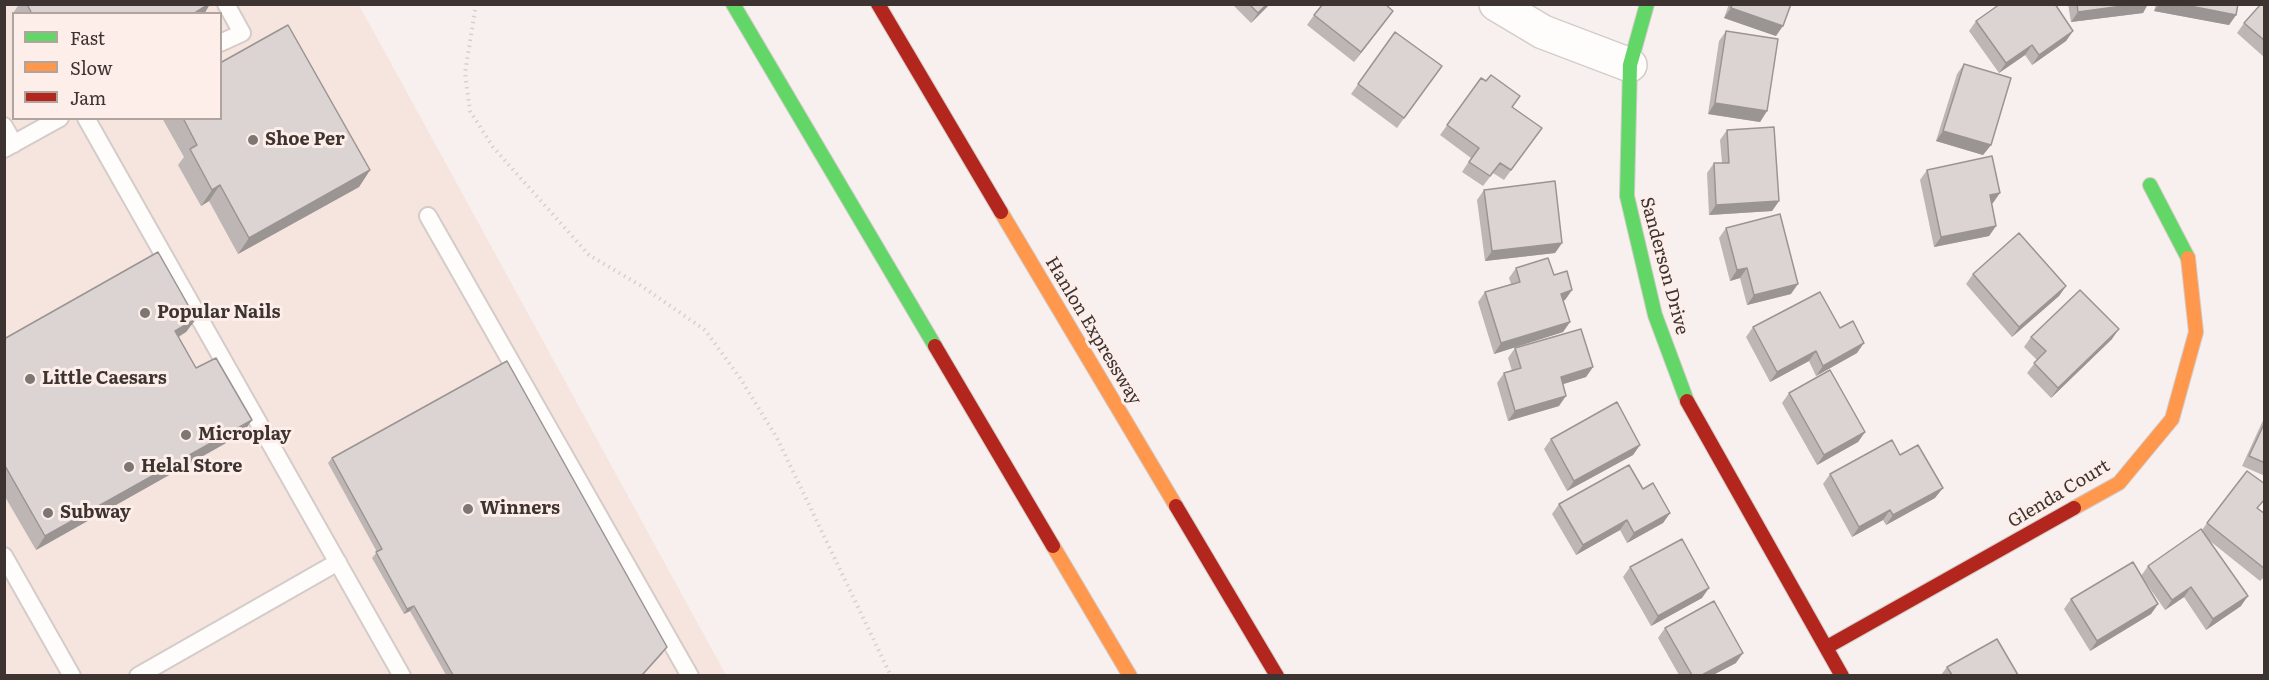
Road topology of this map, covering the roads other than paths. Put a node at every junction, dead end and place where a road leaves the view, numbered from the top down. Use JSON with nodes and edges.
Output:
{"nodes":[{"id":1,"x":225,"y":4,"type":"edge"},
{"id":2,"x":733,"y":4,"type":"edge"},
{"id":3,"x":878,"y":4,"type":"edge"},
{"id":4,"x":1496,"y":4,"type":"edge"},
{"id":5,"x":1647,"y":4,"type":"edge"},
{"id":6,"x":222,"y":42,"type":"edge"},
{"id":7,"x":1630,"y":65,"type":"junction"},
{"id":8,"x":57,"y":120,"type":"edge"},
{"id":9,"x":87,"y":120,"type":"edge"},
{"id":10,"x":4,"y":126,"type":"edge"},
{"id":11,"x":10,"y":147,"type":"edge"},
{"id":12,"x":2150,"y":185,"type":"dead end"},
{"id":13,"x":428,"y":216,"type":"dead end"},
{"id":14,"x":4,"y":556,"type":"edge"},
{"id":15,"x":338,"y":562,"type":"junction"},
{"id":16,"x":1827,"y":647,"type":"junction"},
{"id":17,"x":72,"y":675,"type":"edge"},
{"id":18,"x":138,"y":675,"type":"edge"},
{"id":19,"x":402,"y":675,"type":"edge"},
{"id":20,"x":690,"y":675,"type":"edge"},
{"id":21,"x":1130,"y":675,"type":"edge"},
{"id":22,"x":1277,"y":675,"type":"edge"},
{"id":23,"x":1842,"y":675,"type":"edge"}],
"edges":[{"from":1,"to":6,"type":"lane"},
{"from":2,"to":21,"type":"main road"},
{"from":3,"to":22,"type":"main road","name":"Hanlon Expressway"},
{"from":4,"to":7,"type":"street"},
{"from":5,"to":7,"type":"main road","name":"Sanderson Drive"},
{"from":7,"to":16,"type":"main road","name":"Sanderson Drive"},
{"from":8,"to":11,"type":"lane"},
{"from":9,"to":15,"type":"lane"},
{"from":10,"to":11,"type":"lane"},
{"from":12,"to":16,"type":"main road","name":"Glenda Court"},
{"from":13,"to":20,"type":"lane"},
{"from":14,"to":17,"type":"lane"},
{"from":15,"to":18,"type":"lane"},
{"from":15,"to":19,"type":"lane"},
{"from":16,"to":23,"type":"main road","name":"Sanderson Drive"}]}
